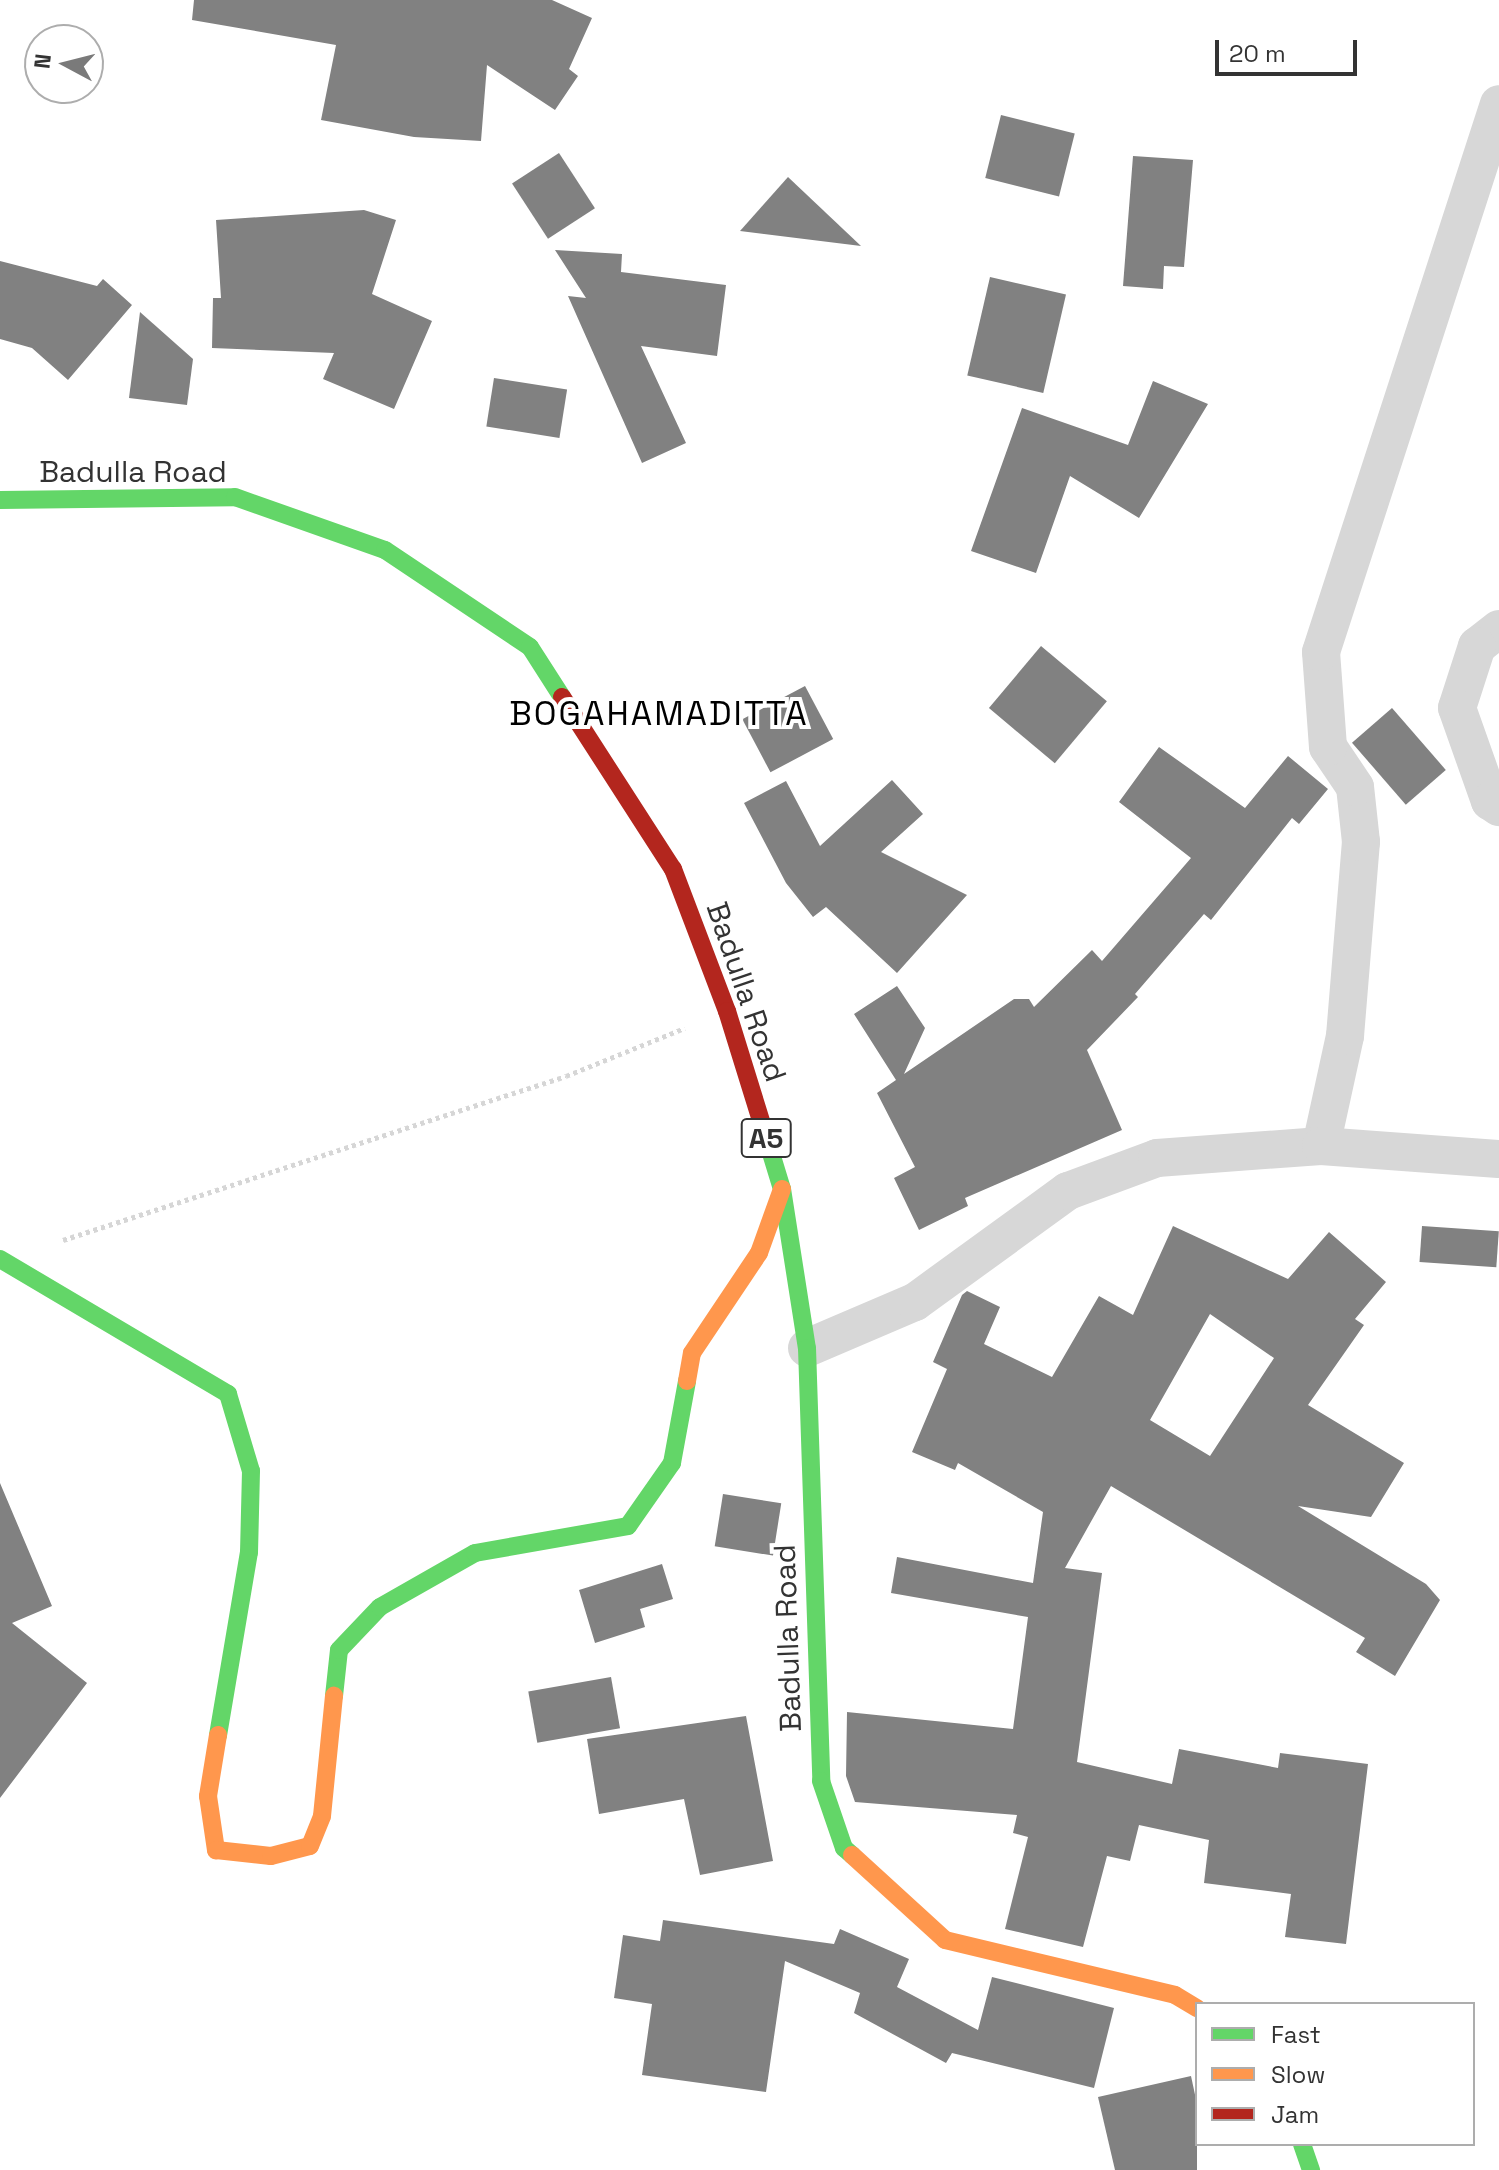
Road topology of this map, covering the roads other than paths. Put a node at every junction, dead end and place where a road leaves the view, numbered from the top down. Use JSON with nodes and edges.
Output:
{"nodes":[{"id":1,"x":1499,"y":104,"type":"edge"},
{"id":2,"x":0,"y":500,"type":"edge"},
{"id":3,"x":1499,"y":629,"type":"edge"},
{"id":4,"x":1499,"y":807,"type":"edge"},
{"id":5,"x":1321,"y":1146,"type":"junction"},
{"id":6,"x":1499,"y":1159,"type":"edge"},
{"id":7,"x":782,"y":1189,"type":"junction"},
{"id":8,"x":0,"y":1259,"type":"edge"},
{"id":9,"x":807,"y":1348,"type":"junction"},
{"id":10,"x":1195,"y":2007,"type":"edge"},
{"id":11,"x":1303,"y":2146,"type":"edge"},
{"id":12,"x":1311,"y":2170,"type":"edge"}],
"edges":[{"from":1,"to":5,"type":"street"},
{"from":2,"to":7,"type":"main road","name":"Badulla Road","number":"A5"},
{"from":3,"to":4,"type":"street"},
{"from":5,"to":6,"type":"street"},
{"from":5,"to":9,"type":"street"},
{"from":7,"to":8,"type":"main road"},
{"from":7,"to":9,"type":"main road","name":"Badulla Road","number":"A5"},
{"from":9,"to":10,"type":"main road","name":"Badulla Road","number":"A5"},
{"from":11,"to":12,"type":"main road"}]}
